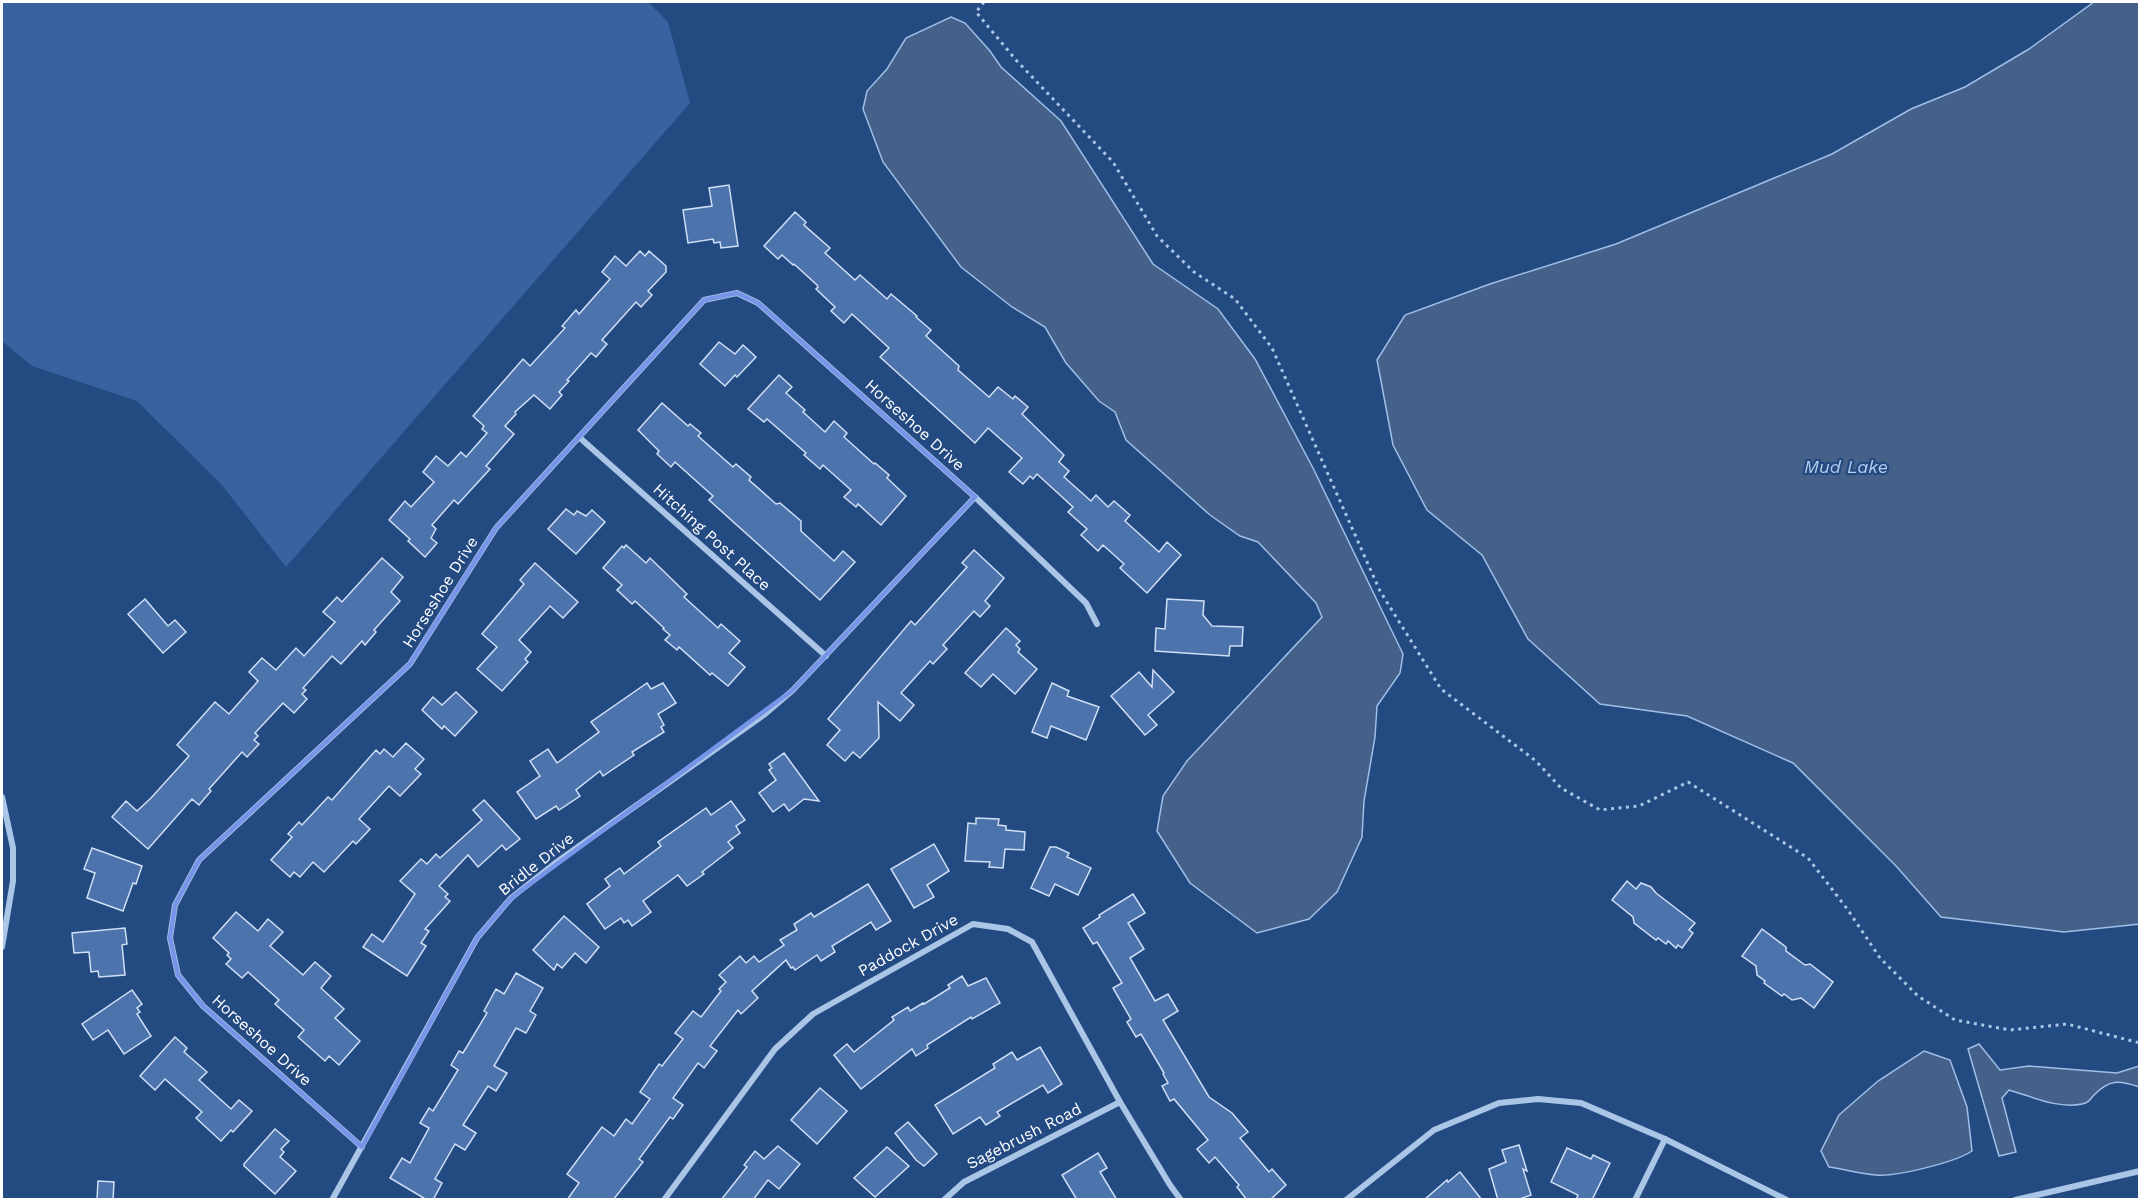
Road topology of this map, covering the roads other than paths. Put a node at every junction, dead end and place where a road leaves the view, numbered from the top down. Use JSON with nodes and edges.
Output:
{"nodes":[{"id":1,"x":580,"y":438,"type":"junction"},
{"id":2,"x":975,"y":497,"type":"junction"},
{"id":3,"x":1097,"y":624,"type":"dead end"},
{"id":4,"x":826,"y":656,"type":"junction"},
{"id":5,"x":2,"y":797,"type":"edge"},
{"id":6,"x":2,"y":947,"type":"edge"},
{"id":7,"x":1120,"y":1102,"type":"junction"},
{"id":8,"x":1665,"y":1139,"type":"junction"},
{"id":9,"x":362,"y":1148,"type":"junction"},
{"id":10,"x":2139,"y":1171,"type":"edge"},
{"id":11,"x":332,"y":1200,"type":"edge"},
{"id":12,"x":663,"y":1200,"type":"edge"},
{"id":13,"x":944,"y":1200,"type":"edge"},
{"id":14,"x":1181,"y":1200,"type":"edge"},
{"id":15,"x":1346,"y":1200,"type":"edge"},
{"id":16,"x":1635,"y":1200,"type":"edge"},
{"id":17,"x":1787,"y":1200,"type":"edge"},
{"id":18,"x":2016,"y":1200,"type":"edge"}],
"edges":[{"from":1,"to":2,"type":"street","name":"Horseshoe Drive"},
{"from":1,"to":4,"type":"street","name":"Hitching Post Place"},
{"from":1,"to":9,"type":"street","name":"Horseshoe Drive"},
{"from":2,"to":3,"type":"street","name":"Horseshoe Drive"},
{"from":2,"to":4,"type":"street"},
{"from":4,"to":9,"type":"street","name":"Bridle Drive"},
{"from":5,"to":6,"type":"street"},
{"from":7,"to":12,"type":"street","name":"Paddock Drive"},
{"from":7,"to":13,"type":"street","name":"Sagebrush Road"},
{"from":7,"to":14,"type":"street","name":"Paddock Drive"},
{"from":8,"to":15,"type":"street"},
{"from":8,"to":16,"type":"street"},
{"from":8,"to":17,"type":"street"},
{"from":9,"to":11,"type":"street","name":"Bridle Drive"},
{"from":10,"to":18,"type":"street"}]}
